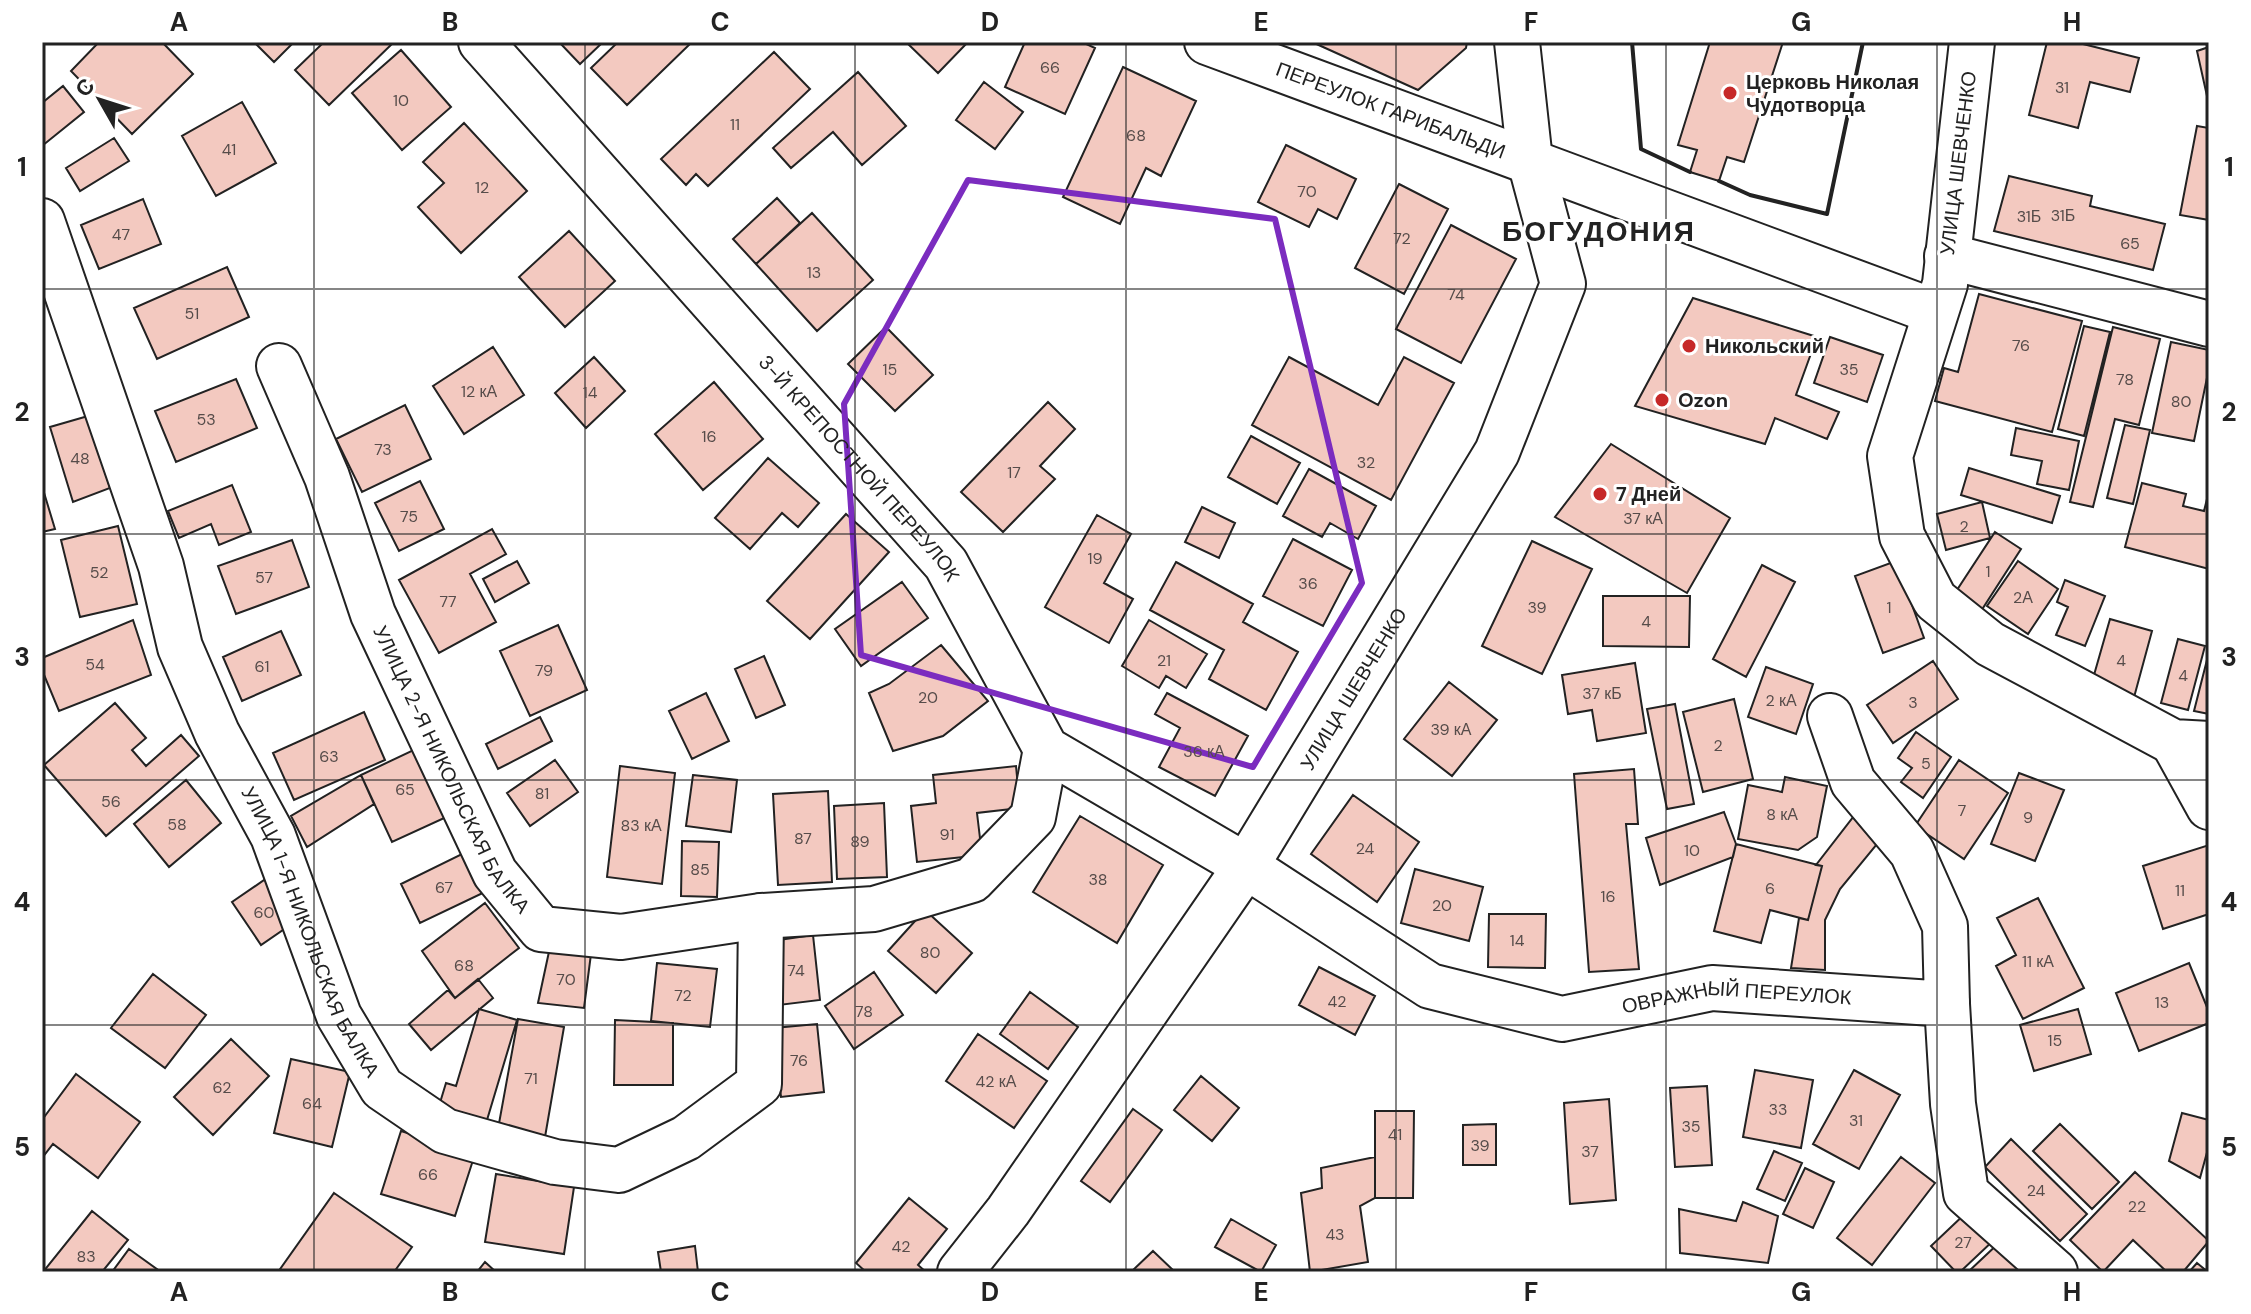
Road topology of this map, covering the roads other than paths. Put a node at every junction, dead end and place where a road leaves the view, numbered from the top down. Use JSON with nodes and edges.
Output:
{"nodes":[{"id":1,"x":481,"y":42,"type":"edge"},
{"id":2,"x":1207,"y":42,"type":"edge"},
{"id":3,"x":1517,"y":42,"type":"edge"},
{"id":4,"x":1972,"y":42,"type":"edge"},
{"id":5,"x":1530,"y":161,"type":"junction"},
{"id":6,"x":42,"y":221,"type":"edge"},
{"id":7,"x":1942,"y":284,"type":"junction"},
{"id":8,"x":2209,"y":324,"type":"edge"},
{"id":9,"x":279,"y":366,"type":"dead end"},
{"id":10,"x":1830,"y":716,"type":"dead end"},
{"id":11,"x":2191,"y":743,"type":"edge"},
{"id":12,"x":1046,"y":749,"type":"junction"},
{"id":13,"x":2209,"y":807,"type":"edge"},
{"id":14,"x":1246,"y":866,"type":"junction"},
{"id":15,"x":761,"y":916,"type":"junction"},
{"id":16,"x":1947,"y":1004,"type":"junction"},
{"id":17,"x":975,"y":1266,"type":"edge"},
{"id":18,"x":2055,"y":1272,"type":"edge"}],
"edges":[{"from":1,"to":12,"type":"street","name":"3-Й КРЕПОСТНОЙ ПЕРЕУЛОК"},
{"from":2,"to":5,"type":"street","name":"ПЕРЕУЛОК ГАРИБАЛЬДИ"},
{"from":3,"to":5,"type":"street","name":"УЛИЦА ШЕВЧЕНКО"},
{"from":4,"to":7,"type":"street","name":"УЛИЦА ШЕВЧЕНКО"},
{"from":5,"to":7,"type":"street","name":"ПЕРЕУЛОК ГАРИБАЛЬДИ"},
{"from":5,"to":14,"type":"street","name":"УЛИЦА ШЕВЧЕНКО"},
{"from":6,"to":15,"type":"street","name":"УЛИЦА 1-Я НИКОЛЬСКАЯ БАЛКА"},
{"from":7,"to":8,"type":"street"},
{"from":7,"to":11,"type":"street","name":"УЛИЦА ШЕВЧЕНКО"},
{"from":9,"to":15,"type":"street","name":"УЛИЦА 2-Я НИКОЛЬСКАЯ БАЛКА"},
{"from":10,"to":16,"type":"street"},
{"from":11,"to":13,"type":"street"},
{"from":12,"to":14,"type":"street"},
{"from":12,"to":15,"type":"street","name":"УЛИЦА 2-Я НИКОЛЬСКАЯ БАЛКА"},
{"from":14,"to":16,"type":"street","name":"ОВРАЖНЫЙ ПЕРЕУЛОК"},
{"from":14,"to":17,"type":"street","name":"УЛИЦА ШЕВЧЕНКО"},
{"from":16,"to":18,"type":"street"}]}
